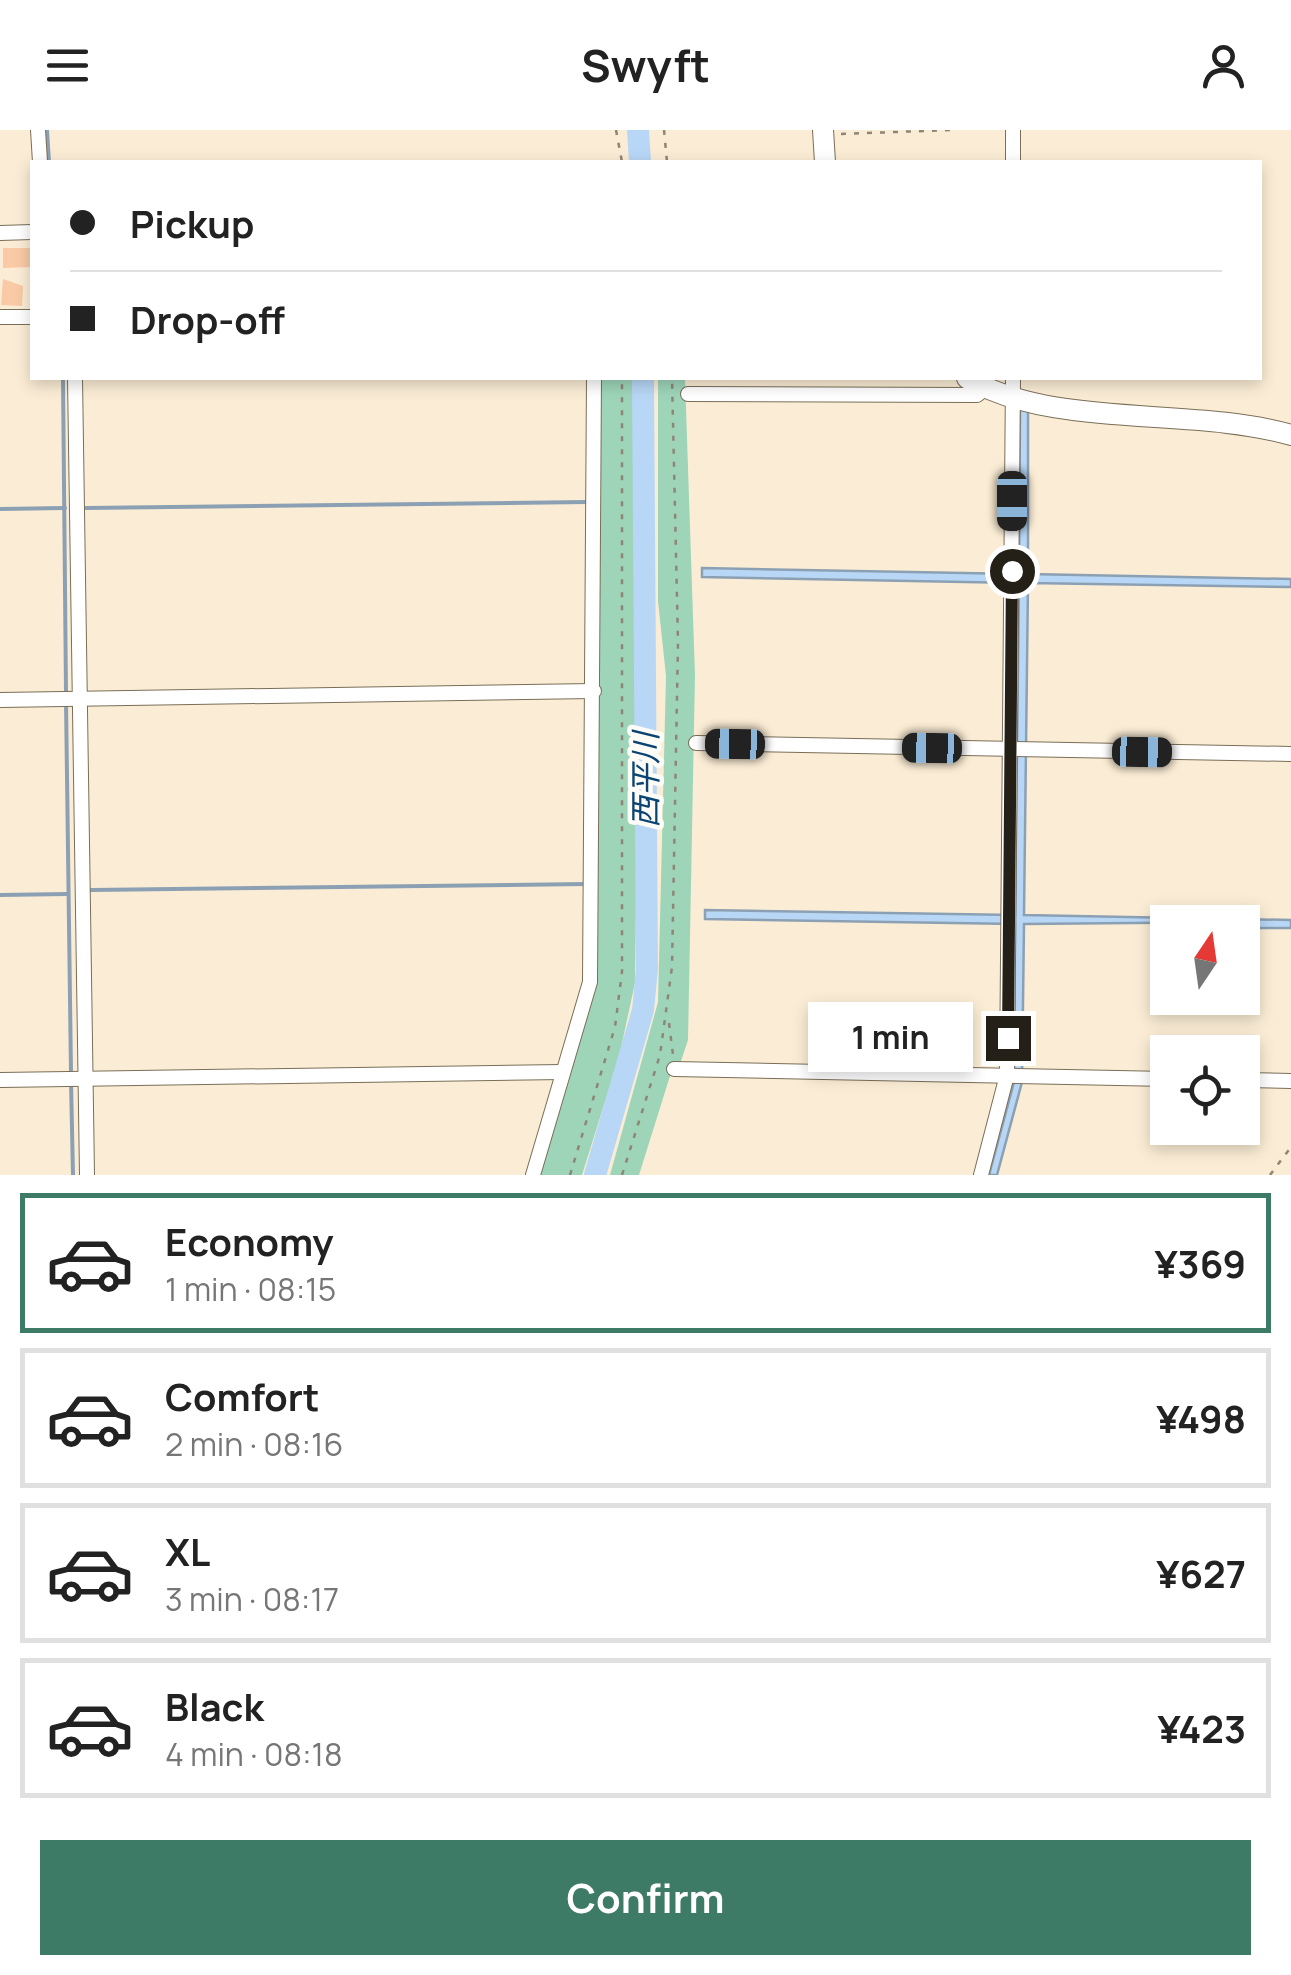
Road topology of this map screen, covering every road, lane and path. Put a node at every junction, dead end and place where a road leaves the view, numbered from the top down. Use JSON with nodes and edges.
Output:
{"nodes":[{"id":1,"x":38,"y":130,"type":"edge"},
{"id":2,"x":616,"y":130,"type":"edge"},
{"id":3,"x":664,"y":130,"type":"edge"},
{"id":4,"x":950,"y":130,"type":"edge"},
{"id":5,"x":1013,"y":130,"type":"edge"},
{"id":6,"x":823,"y":132,"type":"edge"},
{"id":7,"x":40,"y":160,"type":"edge"},
{"id":8,"x":622,"y":160,"type":"edge"},
{"id":9,"x":667,"y":160,"type":"edge"},
{"id":10,"x":825,"y":160,"type":"edge"},
{"id":11,"x":1013,"y":160,"type":"edge"},
{"id":12,"x":30,"y":232,"type":"edge"},
{"id":13,"x":0,"y":233,"type":"edge"},
{"id":14,"x":30,"y":316,"type":"edge"},
{"id":15,"x":0,"y":317,"type":"edge"},
{"id":16,"x":74,"y":380,"type":"edge"},
{"id":17,"x":594,"y":380,"type":"edge"},
{"id":18,"x":622,"y":380,"type":"edge"},
{"id":19,"x":672,"y":380,"type":"edge"},
{"id":20,"x":971,"y":380,"type":"edge"},
{"id":21,"x":987,"y":387,"type":"junction"},
{"id":22,"x":1014,"y":387,"type":"edge"},
{"id":23,"x":688,"y":394,"type":"dead end"},
{"id":24,"x":1291,"y":435,"type":"edge"},
{"id":25,"x":594,"y":691,"type":"junction"},
{"id":26,"x":0,"y":700,"type":"edge"},
{"id":27,"x":79,"y":700,"type":"junction"},
{"id":28,"x":696,"y":744,"type":"dead end"},
{"id":29,"x":1010,"y":750,"type":"junction"},
{"id":30,"x":1291,"y":754,"type":"edge"},
{"id":31,"x":668,"y":1016,"type":"junction"},
{"id":32,"x":674,"y":1069,"type":"joint"},
{"id":33,"x":563,"y":1072,"type":"junction"},
{"id":34,"x":1007,"y":1075,"type":"junction"},
{"id":35,"x":86,"y":1079,"type":"junction"},
{"id":36,"x":1150,"y":1079,"type":"edge"},
{"id":37,"x":0,"y":1080,"type":"edge"},
{"id":38,"x":1260,"y":1081,"type":"edge"},
{"id":39,"x":1291,"y":1082,"type":"edge"},
{"id":40,"x":1291,"y":1147,"type":"edge"},
{"id":41,"x":87,"y":1175,"type":"edge"},
{"id":42,"x":533,"y":1175,"type":"edge"},
{"id":43,"x":570,"y":1175,"type":"edge"},
{"id":44,"x":622,"y":1175,"type":"edge"},
{"id":45,"x":981,"y":1175,"type":"edge"},
{"id":46,"x":1270,"y":1175,"type":"edge"}],
"edges":[{"from":1,"to":7,"type":"street"},
{"from":2,"to":8,"type":"path"},
{"from":3,"to":9,"type":"path"},
{"from":4,"to":6,"type":"path"},
{"from":5,"to":11,"type":"street"},
{"from":6,"to":10,"type":"main road"},
{"from":12,"to":13,"type":"street"},
{"from":14,"to":15,"type":"street"},
{"from":16,"to":27,"type":"street"},
{"from":17,"to":25,"type":"street"},
{"from":18,"to":43,"type":"path"},
{"from":19,"to":31,"type":"path"},
{"from":20,"to":21,"type":"main road"},
{"from":21,"to":22,"type":"main road"},
{"from":21,"to":23,"type":"street"},
{"from":22,"to":24,"type":"main road"},
{"from":22,"to":29,"type":"street"},
{"from":25,"to":27,"type":"street"},
{"from":25,"to":33,"type":"street"},
{"from":26,"to":27,"type":"street"},
{"from":27,"to":35,"type":"street"},
{"from":28,"to":29,"type":"street"},
{"from":29,"to":30,"type":"street"},
{"from":29,"to":34,"type":"street"},
{"from":31,"to":32,"type":"path"},
{"from":31,"to":44,"type":"path"},
{"from":32,"to":34,"type":"street"},
{"from":33,"to":35,"type":"street"},
{"from":33,"to":42,"type":"street"},
{"from":34,"to":36,"type":"street"},
{"from":34,"to":45,"type":"street"},
{"from":35,"to":37,"type":"street"},
{"from":35,"to":41,"type":"street"},
{"from":38,"to":39,"type":"street"},
{"from":40,"to":46,"type":"path"}]}
